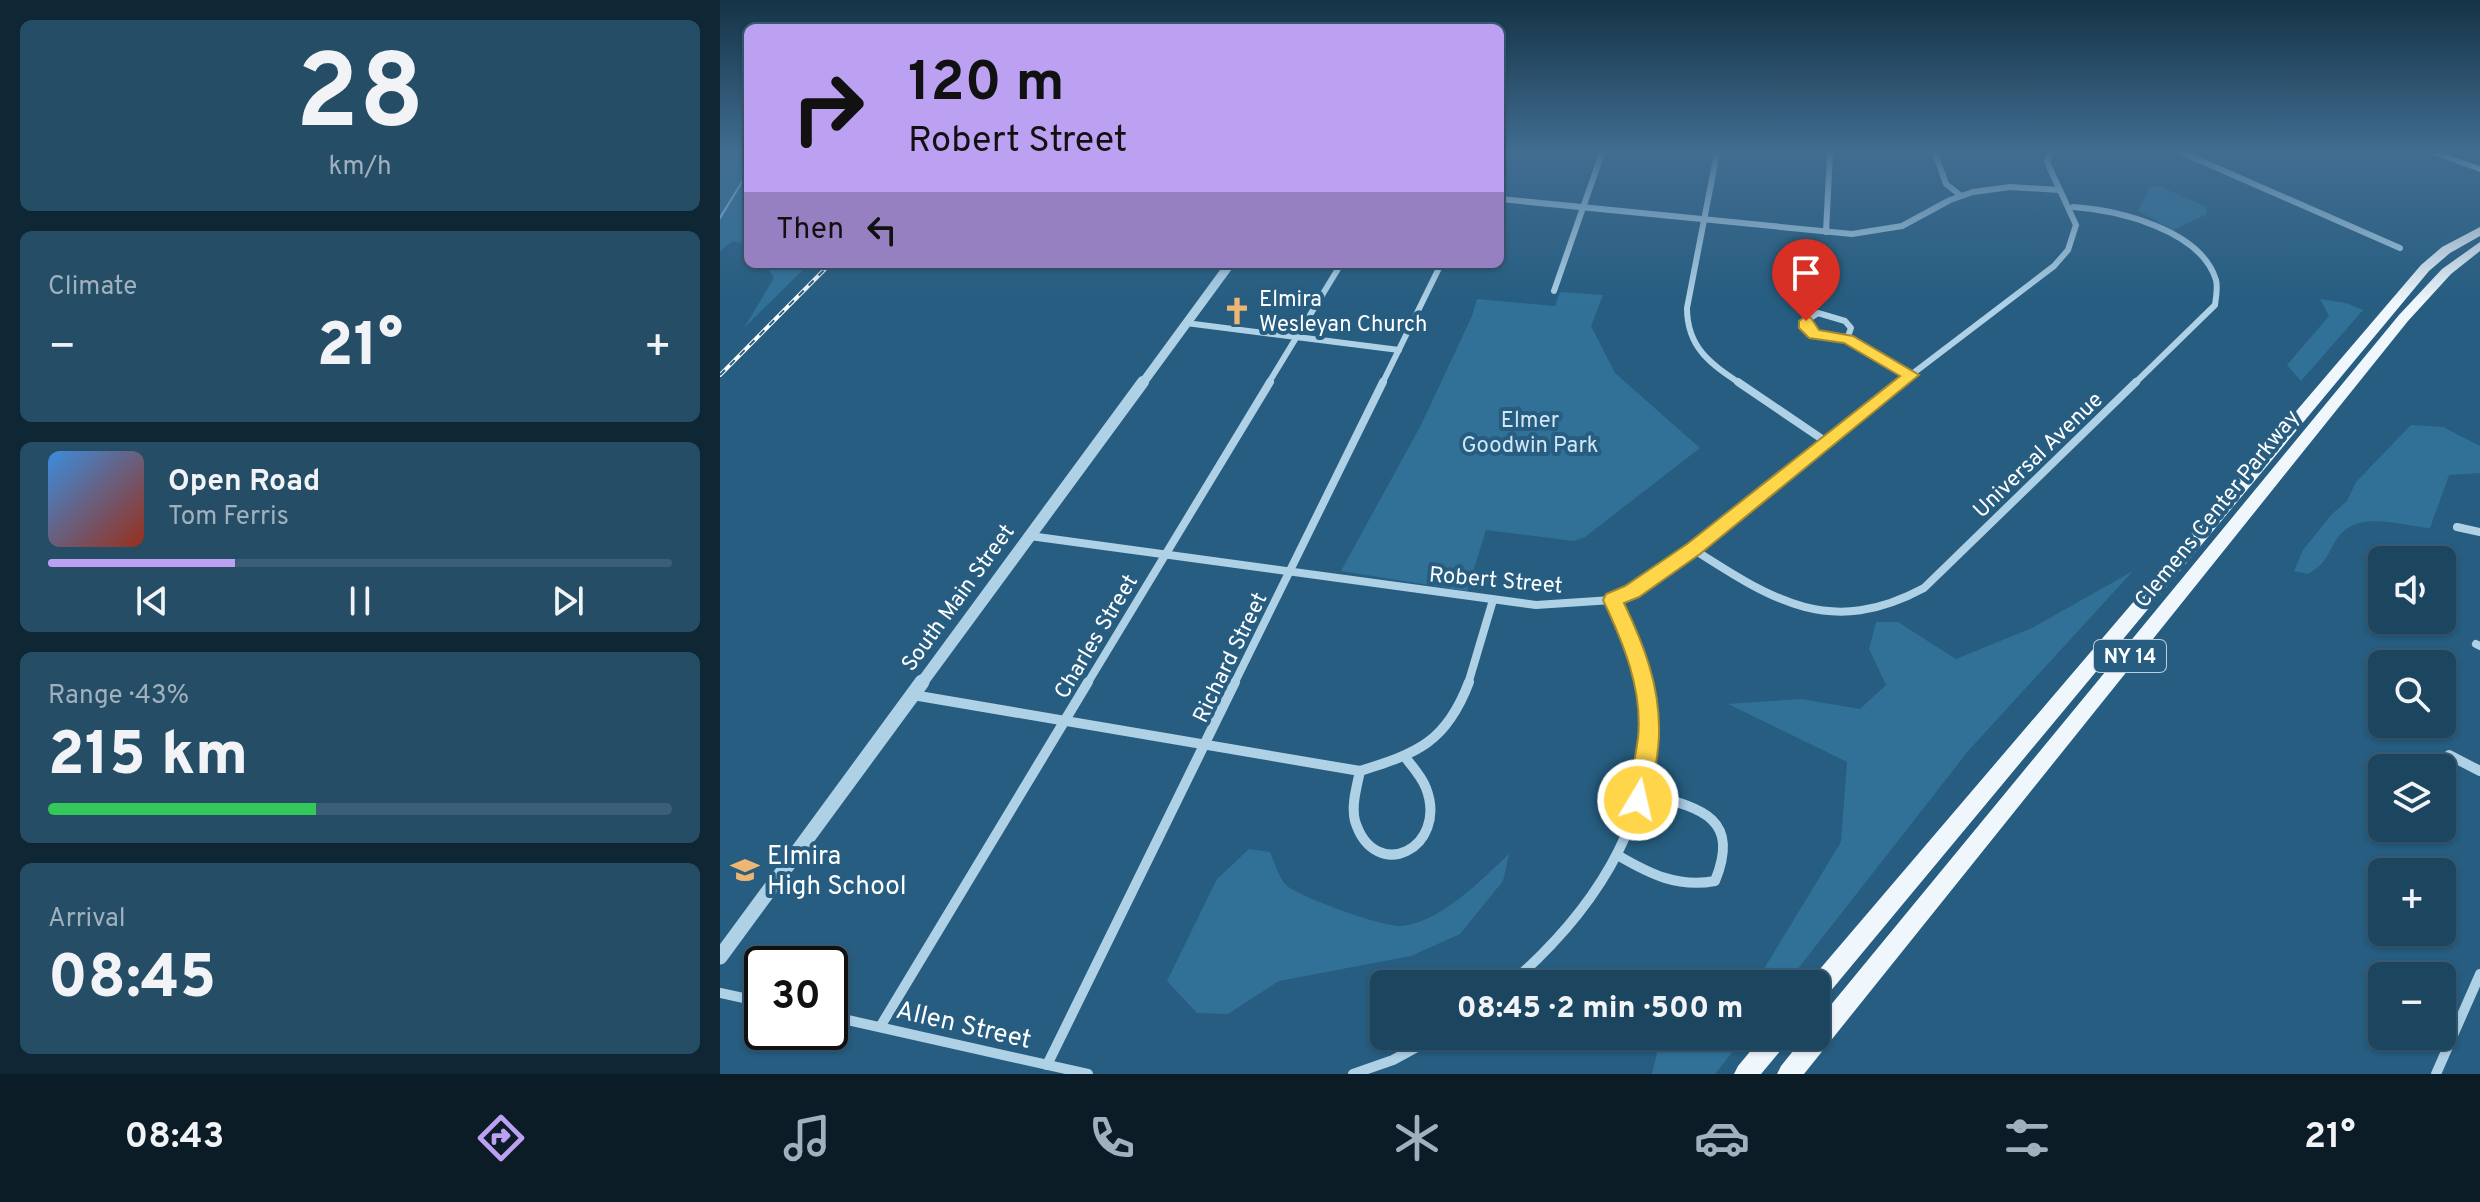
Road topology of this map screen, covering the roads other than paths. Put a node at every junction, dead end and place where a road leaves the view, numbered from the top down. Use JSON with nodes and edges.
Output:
{"nodes":[{"id":1,"x":1538,"y":203,"type":"edge"},
{"id":2,"x":1585,"y":203,"type":"edge"},
{"id":3,"x":1707,"y":203,"type":"edge"},
{"id":4,"x":1827,"y":203,"type":"edge"},
{"id":5,"x":1945,"y":203,"type":"edge"},
{"id":6,"x":2070,"y":203,"type":"edge"},
{"id":7,"x":2297,"y":203,"type":"edge"},
{"id":8,"x":2073,"y":207,"type":"junction"},
{"id":9,"x":1583,"y":208,"type":"junction"},
{"id":10,"x":1704,"y":220,"type":"junction"},
{"id":11,"x":2480,"y":231,"type":"edge"},
{"id":12,"x":1826,"y":232,"type":"junction"},
{"id":13,"x":2480,"y":246,"type":"edge"},
{"id":14,"x":2400,"y":248,"type":"dead end"},
{"id":15,"x":1227,"y":268,"type":"edge"},
{"id":16,"x":1339,"y":268,"type":"edge"},
{"id":17,"x":1439,"y":268,"type":"edge"},
{"id":18,"x":1554,"y":291,"type":"dead end"},
{"id":19,"x":1186,"y":323,"type":"junction"},
{"id":20,"x":1297,"y":338,"type":"junction"},
{"id":21,"x":1847,"y":339,"type":"junction"},
{"id":22,"x":1399,"y":350,"type":"junction"},
{"id":23,"x":1911,"y":375,"type":"junction"},
{"id":24,"x":1825,"y":441,"type":"junction"},
{"id":25,"x":2457,"y":527,"type":"dead end"},
{"id":26,"x":2480,"y":532,"type":"edge"},
{"id":27,"x":1030,"y":536,"type":"junction"},
{"id":28,"x":1693,"y":549,"type":"junction"},
{"id":29,"x":1164,"y":555,"type":"junction"},
{"id":30,"x":1291,"y":571,"type":"junction"},
{"id":31,"x":1493,"y":600,"type":"junction"},
{"id":32,"x":1612,"y":600,"type":"junction"},
{"id":33,"x":912,"y":695,"type":"junction"},
{"id":34,"x":1067,"y":719,"type":"junction"},
{"id":35,"x":1208,"y":743,"type":"junction"},
{"id":36,"x":1405,"y":757,"type":"junction"},
{"id":37,"x":2456,"y":759,"type":"edge"},
{"id":38,"x":1360,"y":771,"type":"junction"},
{"id":39,"x":2480,"y":771,"type":"edge"},
{"id":40,"x":1640,"y":792,"type":"junction"},
{"id":41,"x":1619,"y":856,"type":"junction"},
{"id":42,"x":720,"y":957,"type":"edge"},
{"id":43,"x":1527,"y":970,"type":"edge"},
{"id":44,"x":1830,"y":974,"type":"edge"},
{"id":45,"x":2480,"y":974,"type":"edge"},
{"id":46,"x":720,"y":993,"type":"edge"},
{"id":47,"x":744,"y":998,"type":"edge"},
{"id":48,"x":848,"y":1020,"type":"edge"},
{"id":49,"x":880,"y":1027,"type":"junction"},
{"id":50,"x":1411,"y":1050,"type":"edge"},
{"id":51,"x":1766,"y":1050,"type":"edge"},
{"id":52,"x":1047,"y":1065,"type":"junction"},
{"id":53,"x":1088,"y":1074,"type":"edge"},
{"id":54,"x":1353,"y":1074,"type":"edge"},
{"id":55,"x":1746,"y":1074,"type":"edge"},
{"id":56,"x":1789,"y":1074,"type":"edge"},
{"id":57,"x":2436,"y":1074,"type":"edge"}],
"edges":[{"from":1,"to":9,"type":"street"},
{"from":2,"to":9,"type":"street"},
{"from":3,"to":10,"type":"street"},
{"from":4,"to":12,"type":"street"},
{"from":5,"to":12,"type":"street"},
{"from":6,"to":8,"type":"street"},
{"from":7,"to":14,"type":"street"},
{"from":8,"to":23,"type":"street","name":"Robert Street"},
{"from":8,"to":28,"type":"street","name":"Universal Avenue"},
{"from":9,"to":10,"type":"street"},
{"from":9,"to":18,"type":"street"},
{"from":10,"to":12,"type":"street"},
{"from":10,"to":24,"type":"street"},
{"from":11,"to":44,"type":"main road","name":"Clemens Center Parkway","number":"NY 14"},
{"from":13,"to":56,"type":"main road","name":"Clemens Center Parkway","number":"NY 14"},
{"from":15,"to":19,"type":"street","name":"South Main Street"},
{"from":16,"to":20,"type":"street","name":"Charles Street"},
{"from":17,"to":22,"type":"street","name":"Richard Street"},
{"from":19,"to":20,"type":"street"},
{"from":19,"to":27,"type":"street","name":"South Main Street"},
{"from":20,"to":22,"type":"street"},
{"from":20,"to":29,"type":"street","name":"Charles Street"},
{"from":21,"to":21,"type":"street"},
{"from":21,"to":23,"type":"street"},
{"from":22,"to":30,"type":"street","name":"Richard Street"},
{"from":23,"to":24,"type":"street","name":"Robert Street"},
{"from":24,"to":28,"type":"street","name":"Robert Street"},
{"from":25,"to":26,"type":"street"},
{"from":27,"to":29,"type":"street","name":"Robert Street"},
{"from":27,"to":33,"type":"street","name":"South Main Street"},
{"from":28,"to":32,"type":"street","name":"Robert Street"},
{"from":29,"to":30,"type":"street","name":"Robert Street"},
{"from":29,"to":34,"type":"street","name":"Charles Street"},
{"from":30,"to":31,"type":"street","name":"Robert Street"},
{"from":30,"to":35,"type":"street","name":"Richard Street"},
{"from":31,"to":32,"type":"street","name":"Robert Street"},
{"from":31,"to":36,"type":"street"},
{"from":32,"to":40,"type":"street"},
{"from":33,"to":34,"type":"street"},
{"from":33,"to":42,"type":"street","name":"South Main Street"},
{"from":34,"to":35,"type":"street"},
{"from":34,"to":49,"type":"street","name":"Charles Street"},
{"from":35,"to":38,"type":"street"},
{"from":35,"to":52,"type":"street","name":"Richard Street"},
{"from":36,"to":38,"type":"street"},
{"from":36,"to":38,"type":"street"},
{"from":37,"to":39,"type":"street"},
{"from":40,"to":41,"type":"street"},
{"from":40,"to":41,"type":"street"},
{"from":41,"to":43,"type":"street"},
{"from":45,"to":57,"type":"street"},
{"from":46,"to":47,"type":"street"},
{"from":48,"to":49,"type":"street","name":"Allen Street"},
{"from":49,"to":52,"type":"street","name":"Allen Street"},
{"from":50,"to":54,"type":"street"},
{"from":51,"to":55,"type":"main road"},
{"from":52,"to":53,"type":"street","name":"Allen Street"}]}
